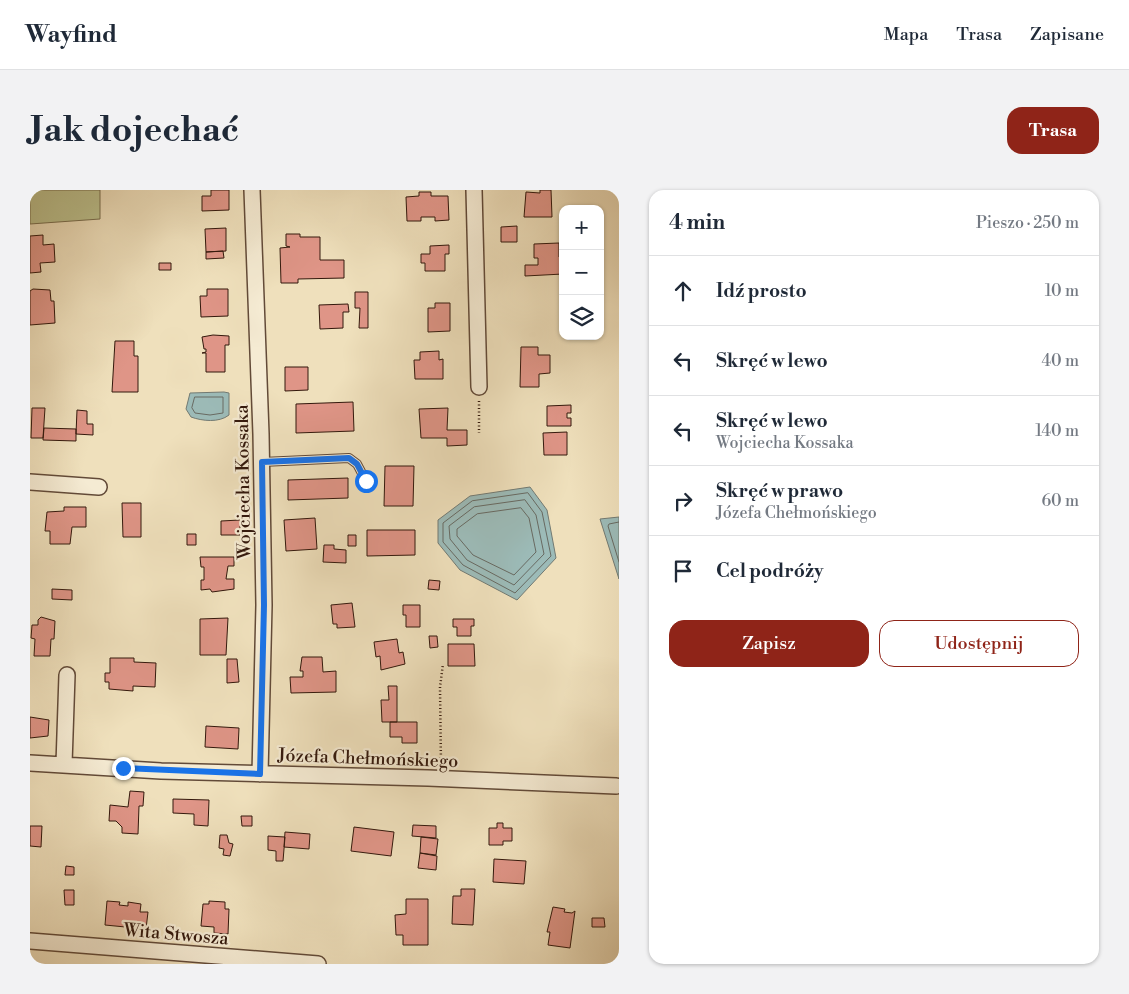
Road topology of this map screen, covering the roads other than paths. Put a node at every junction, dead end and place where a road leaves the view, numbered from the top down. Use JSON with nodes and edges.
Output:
{"nodes":[{"id":1,"x":252,"y":190,"type":"edge"},
{"id":2,"x":474,"y":190,"type":"edge"},
{"id":3,"x":478,"y":387,"type":"road end"},
{"id":4,"x":262,"y":462,"type":"junction"},
{"id":5,"x":366,"y":481,"type":"dead end"},
{"id":6,"x":30,"y":482,"type":"edge"},
{"id":7,"x":99,"y":487,"type":"dead end"},
{"id":8,"x":67,"y":675,"type":"dead end"},
{"id":9,"x":30,"y":763,"type":"edge"},
{"id":10,"x":64,"y":764,"type":"junction"},
{"id":11,"x":260,"y":774,"type":"junction"},
{"id":12,"x":616,"y":786,"type":"dead end"},
{"id":13,"x":30,"y":941,"type":"edge"},
{"id":14,"x":318,"y":964,"type":"edge"}],
"edges":[{"from":1,"to":4,"type":"street","name":"Wojciecha Kossaka"},
{"from":2,"to":3,"type":"street"},
{"from":4,"to":5,"type":"lane"},
{"from":4,"to":11,"type":"street","name":"Wojciecha Kossaka"},
{"from":6,"to":7,"type":"street"},
{"from":8,"to":10,"type":"street"},
{"from":9,"to":10,"type":"street","name":"Józefa Chełmońskiego"},
{"from":10,"to":11,"type":"street","name":"Józefa Chełmońskiego"},
{"from":11,"to":12,"type":"street","name":"Józefa Chełmońskiego"},
{"from":13,"to":14,"type":"street","name":"Wita Stwosza"}]}
